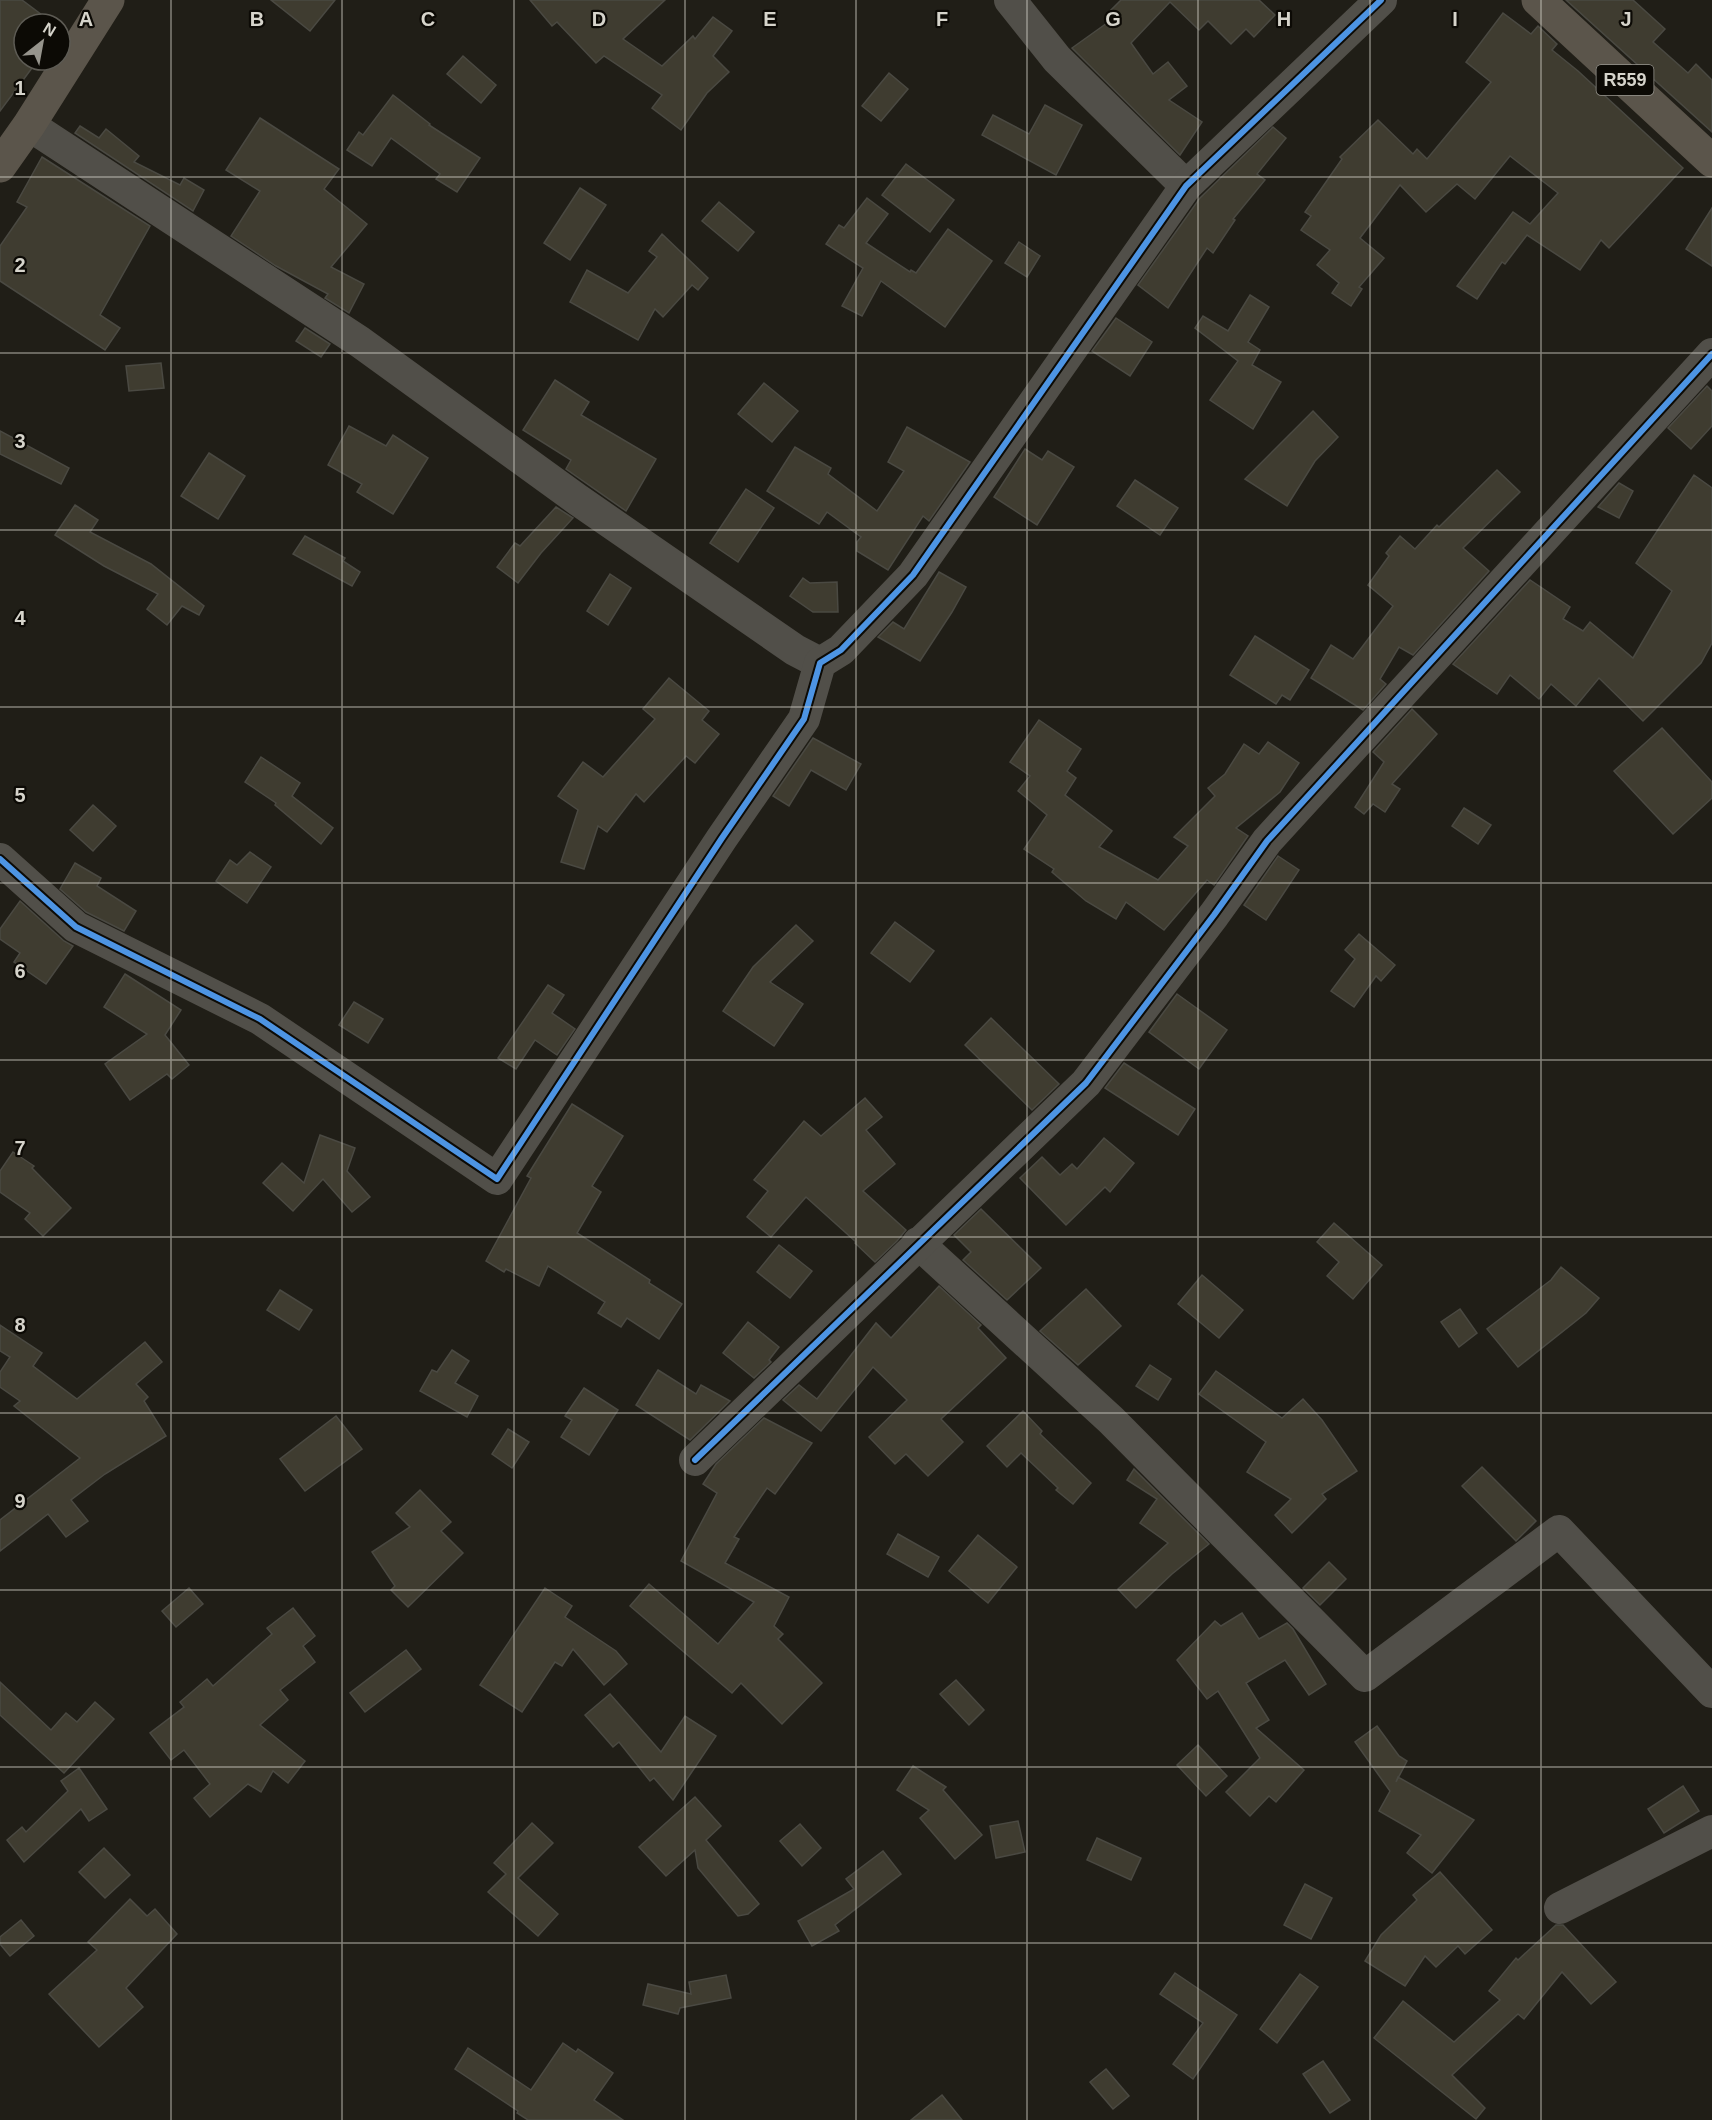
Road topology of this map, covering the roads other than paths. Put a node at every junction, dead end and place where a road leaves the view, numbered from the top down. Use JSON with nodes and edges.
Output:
{"nodes":[{"id":1,"x":108,"y":0,"type":"edge"},
{"id":2,"x":1010,"y":0,"type":"edge"},
{"id":3,"x":1381,"y":0,"type":"edge"},
{"id":4,"x":1538,"y":0,"type":"edge"},
{"id":5,"x":29,"y":125,"type":"junction"},
{"id":6,"x":1712,"y":161,"type":"edge"},
{"id":7,"x":0,"y":166,"type":"edge"},
{"id":8,"x":1186,"y":186,"type":"junction"},
{"id":9,"x":1712,"y":354,"type":"edge"},
{"id":10,"x":820,"y":663,"type":"junction"},
{"id":11,"x":0,"y":859,"type":"edge"},
{"id":12,"x":918,"y":1243,"type":"junction"},
{"id":13,"x":695,"y":1461,"type":"dead end"},
{"id":14,"x":1712,"y":1692,"type":"edge"},
{"id":15,"x":1712,"y":1831,"type":"edge"},
{"id":16,"x":1560,"y":1908,"type":"dead end"}],
"edges":[{"from":1,"to":5,"type":"main road"},
{"from":2,"to":8,"type":"street"},
{"from":3,"to":8,"type":"street"},
{"from":4,"to":6,"type":"main road","number":"R559"},
{"from":5,"to":7,"type":"main road"},
{"from":5,"to":10,"type":"street"},
{"from":8,"to":10,"type":"street"},
{"from":9,"to":12,"type":"street"},
{"from":10,"to":11,"type":"street"},
{"from":12,"to":13,"type":"street"},
{"from":12,"to":14,"type":"street"},
{"from":15,"to":16,"type":"street"}]}
